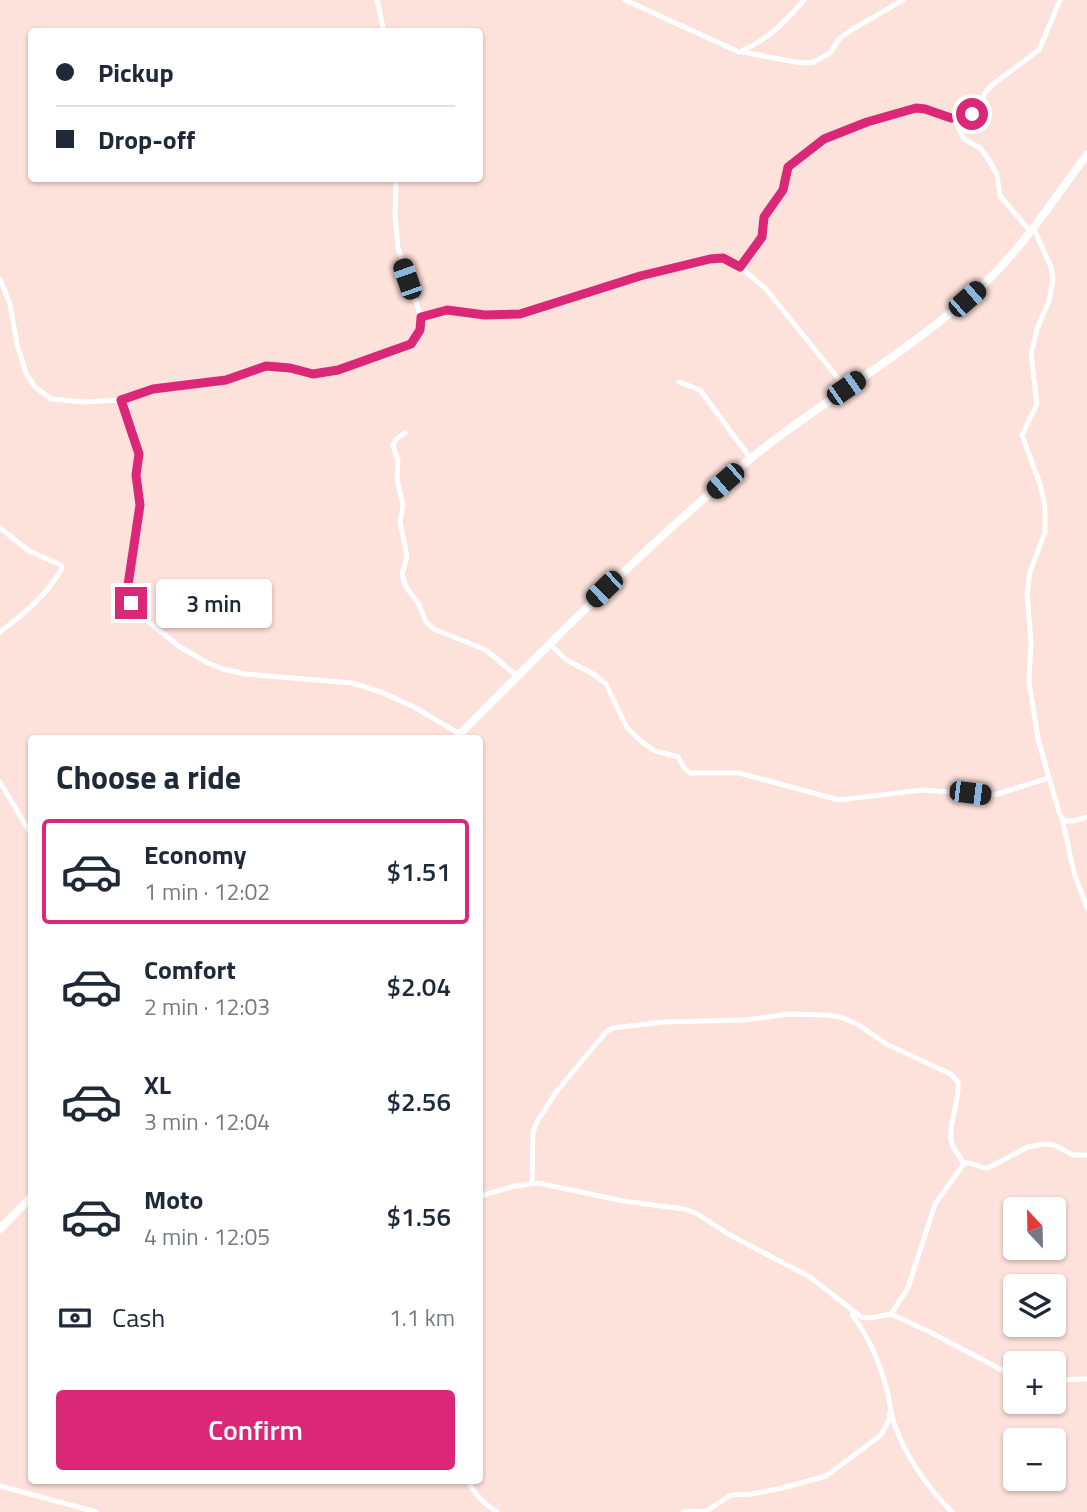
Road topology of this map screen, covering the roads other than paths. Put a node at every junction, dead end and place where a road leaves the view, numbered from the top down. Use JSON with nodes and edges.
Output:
{"nodes":[{"id":1,"x":377,"y":0,"type":"edge"},
{"id":2,"x":625,"y":0,"type":"edge"},
{"id":3,"x":804,"y":0,"type":"edge"},
{"id":4,"x":903,"y":0,"type":"edge"},
{"id":5,"x":1060,"y":0,"type":"edge"},
{"id":6,"x":383,"y":28,"type":"edge"},
{"id":7,"x":739,"y":52,"type":"junction"},
{"id":8,"x":951,"y":118,"type":"junction"},
{"id":9,"x":1087,"y":155,"type":"edge"},
{"id":10,"x":396,"y":182,"type":"edge"},
{"id":11,"x":1031,"y":229,"type":"junction"},
{"id":12,"x":740,"y":267,"type":"junction"},
{"id":13,"x":0,"y":279,"type":"edge"},
{"id":14,"x":421,"y":317,"type":"junction"},
{"id":15,"x":679,"y":382,"type":"dead end"},
{"id":16,"x":846,"y":388,"type":"junction"},
{"id":17,"x":121,"y":400,"type":"junction"},
{"id":18,"x":405,"y":433,"type":"dead end"},
{"id":19,"x":751,"y":459,"type":"junction"},
{"id":20,"x":0,"y":528,"type":"edge"},
{"id":21,"x":0,"y":632,"type":"edge"},
{"id":22,"x":549,"y":643,"type":"junction"},
{"id":23,"x":517,"y":676,"type":"junction"},
{"id":24,"x":456,"y":735,"type":"edge"},
{"id":25,"x":459,"y":735,"type":"edge"},
{"id":26,"x":1049,"y":778,"type":"junction"},
{"id":27,"x":0,"y":782,"type":"edge"},
{"id":28,"x":1087,"y":817,"type":"edge"},
{"id":29,"x":1062,"y":818,"type":"junction"},
{"id":30,"x":28,"y":829,"type":"edge"},
{"id":31,"x":1087,"y":908,"type":"edge"},
{"id":32,"x":1087,"y":1155,"type":"edge"},
{"id":33,"x":963,"y":1163,"type":"junction"},
{"id":34,"x":532,"y":1183,"type":"junction"},
{"id":35,"x":483,"y":1195,"type":"edge"},
{"id":36,"x":28,"y":1200,"type":"edge"},
{"id":37,"x":0,"y":1229,"type":"edge"},
{"id":38,"x":849,"y":1309,"type":"junction"},
{"id":39,"x":891,"y":1314,"type":"junction"},
{"id":40,"x":1003,"y":1371,"type":"edge"},
{"id":41,"x":1087,"y":1379,"type":"edge"},
{"id":42,"x":1066,"y":1380,"type":"edge"},
{"id":43,"x":890,"y":1412,"type":"junction"},
{"id":44,"x":470,"y":1484,"type":"edge"},
{"id":45,"x":0,"y":1486,"type":"edge"},
{"id":46,"x":96,"y":1512,"type":"edge"},
{"id":47,"x":497,"y":1512,"type":"edge"},
{"id":48,"x":683,"y":1512,"type":"edge"},
{"id":49,"x":952,"y":1512,"type":"edge"}],
"edges":[{"from":1,"to":6,"type":"street"},
{"from":2,"to":7,"type":"street"},
{"from":3,"to":7,"type":"street"},
{"from":4,"to":7,"type":"street"},
{"from":5,"to":8,"type":"street"},
{"from":8,"to":11,"type":"street"},
{"from":8,"to":12,"type":"street"},
{"from":9,"to":11,"type":"street"},
{"from":10,"to":14,"type":"street"},
{"from":11,"to":16,"type":"street"},
{"from":11,"to":26,"type":"street"},
{"from":12,"to":14,"type":"street"},
{"from":12,"to":16,"type":"street"},
{"from":13,"to":17,"type":"street"},
{"from":14,"to":17,"type":"street"},
{"from":15,"to":19,"type":"street"},
{"from":16,"to":19,"type":"street"},
{"from":17,"to":24,"type":"street"},
{"from":18,"to":23,"type":"street"},
{"from":19,"to":22,"type":"street"},
{"from":20,"to":21,"type":"street"},
{"from":22,"to":23,"type":"street"},
{"from":22,"to":26,"type":"street"},
{"from":23,"to":25,"type":"street"},
{"from":26,"to":29,"type":"street"},
{"from":27,"to":30,"type":"street"},
{"from":28,"to":29,"type":"street"},
{"from":29,"to":31,"type":"street"},
{"from":32,"to":33,"type":"street"},
{"from":33,"to":34,"type":"street"},
{"from":33,"to":39,"type":"street"},
{"from":34,"to":35,"type":"street"},
{"from":34,"to":38,"type":"street"},
{"from":36,"to":37,"type":"street"},
{"from":38,"to":39,"type":"street"},
{"from":38,"to":43,"type":"street"},
{"from":39,"to":40,"type":"street"},
{"from":41,"to":42,"type":"street"},
{"from":43,"to":48,"type":"street"},
{"from":43,"to":49,"type":"street"},
{"from":44,"to":47,"type":"street"},
{"from":45,"to":46,"type":"street"}]}
